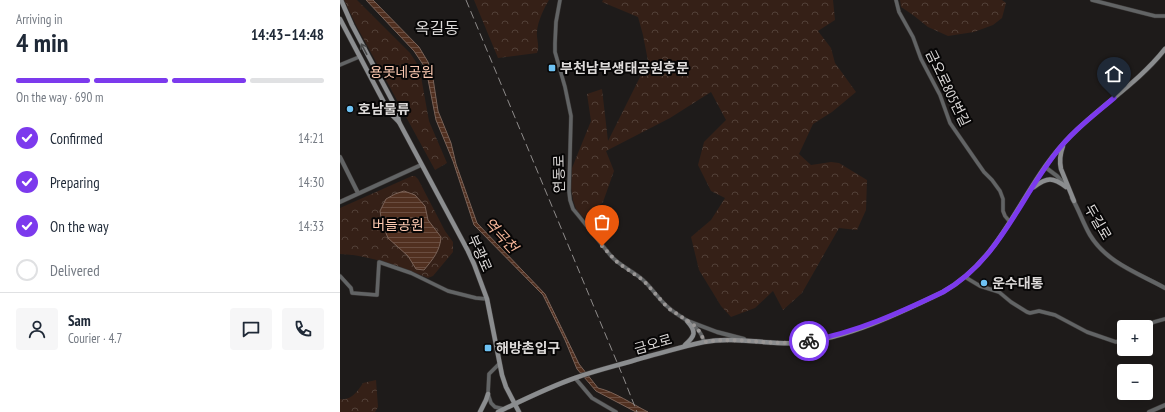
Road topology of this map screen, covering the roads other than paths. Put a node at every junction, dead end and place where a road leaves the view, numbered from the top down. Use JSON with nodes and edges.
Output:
{"nodes":[{"id":1,"x":341,"y":0,"type":"edge"},
{"id":2,"x":560,"y":0,"type":"edge"},
{"id":3,"x":896,"y":0,"type":"edge"},
{"id":4,"x":1092,"y":0,"type":"edge"},
{"id":5,"x":1165,"y":16,"type":"edge"},
{"id":6,"x":340,"y":18,"type":"edge"},
{"id":7,"x":1165,"y":49,"type":"edge"},
{"id":8,"x":359,"y":57,"type":"junction"},
{"id":9,"x":340,"y":65,"type":"edge"},
{"id":10,"x":398,"y":122,"type":"junction"},
{"id":11,"x":1063,"y":144,"type":"junction"},
{"id":12,"x":340,"y":157,"type":"edge"},
{"id":13,"x":421,"y":165,"type":"junction"},
{"id":14,"x":1045,"y":167,"type":"junction"},
{"id":15,"x":1066,"y":187,"type":"junction"},
{"id":16,"x":1031,"y":189,"type":"junction"},
{"id":17,"x":358,"y":193,"type":"junction"},
{"id":18,"x":1074,"y":201,"type":"junction"},
{"id":19,"x":340,"y":202,"type":"edge"},
{"id":20,"x":1010,"y":222,"type":"junction"},
{"id":21,"x":340,"y":276,"type":"edge"},
{"id":22,"x":965,"y":277,"type":"junction"},
{"id":23,"x":1165,"y":288,"type":"edge"},
{"id":24,"x":487,"y":298,"type":"junction"},
{"id":25,"x":1165,"y":319,"type":"edge"},
{"id":26,"x":688,"y":321,"type":"junction"},
{"id":27,"x":1153,"y":323,"type":"edge"},
{"id":28,"x":704,"y":342,"type":"junction"},
{"id":29,"x":752,"y":342,"type":"junction"},
{"id":30,"x":1117,"y":342,"type":"edge"},
{"id":31,"x":683,"y":347,"type":"junction"},
{"id":32,"x":499,"y":364,"type":"junction"},
{"id":33,"x":576,"y":377,"type":"junction"},
{"id":34,"x":488,"y":394,"type":"junction"},
{"id":35,"x":514,"y":404,"type":"junction"},
{"id":36,"x":1165,"y":405,"type":"edge"},
{"id":37,"x":504,"y":409,"type":"junction"},
{"id":38,"x":480,"y":412,"type":"edge"},
{"id":39,"x":498,"y":412,"type":"edge"},
{"id":40,"x":519,"y":412,"type":"edge"},
{"id":41,"x":616,"y":412,"type":"edge"},
{"id":42,"x":1150,"y":412,"type":"edge"}],
"edges":[{"from":10,"to":1,"type":"main road","name":"부광로","one_way":true},
{"from":2,"to":26,"type":"street","name":"연동로"},
{"from":3,"to":20,"type":"street","name":"금오로805번길"},
{"from":4,"to":5,"type":"street"},
{"from":6,"to":8,"type":"main road","name":"부광로"},
{"from":7,"to":11,"type":"main road","name":"금오로"},
{"from":8,"to":9,"type":"street"},
{"from":8,"to":10,"type":"main road","name":"부광로"},
{"from":10,"to":13,"type":"main road","name":"부광로"},
{"from":11,"to":14,"type":"main road","name":"금오로"},
{"from":11,"to":18,"type":"main road"},
{"from":12,"to":17,"type":"street"},
{"from":13,"to":17,"type":"street"},
{"from":13,"to":24,"type":"main road","name":"부광로"},
{"from":14,"to":15,"type":"street","name":"두길로"},
{"from":14,"to":16,"type":"main road","name":"금오로"},
{"from":15,"to":16,"type":"main road"},
{"from":15,"to":18,"type":"street","name":"두길로"},
{"from":16,"to":20,"type":"main road","name":"금오로"},
{"from":17,"to":19,"type":"street"},
{"from":18,"to":23,"type":"street","name":"두길로"},
{"from":20,"to":22,"type":"main road","name":"금오로"},
{"from":21,"to":24,"type":"street"},
{"from":22,"to":29,"type":"main road","name":"금오로"},
{"from":22,"to":30,"type":"street"},
{"from":24,"to":32,"type":"main road","name":"부광로"},
{"from":25,"to":27,"type":"street"},
{"from":26,"to":28,"type":"street","name":"연동로"},
{"from":26,"to":29,"type":"street"},
{"from":26,"to":31,"type":"main road"},
{"from":28,"to":29,"type":"main road","name":"금오로"},
{"from":28,"to":31,"type":"main road","name":"금오로"},
{"from":31,"to":33,"type":"main road","name":"금오로"},
{"from":32,"to":34,"type":"street"},
{"from":32,"to":35,"type":"main road","name":"부광로"},
{"from":33,"to":35,"type":"main road"},
{"from":33,"to":41,"type":"street"},
{"from":34,"to":37,"type":"street"},
{"from":34,"to":38,"type":"main road"},
{"from":35,"to":37,"type":"main road"},
{"from":35,"to":40,"type":"main road","name":"부광로"},
{"from":36,"to":42,"type":"street"},
{"from":37,"to":39,"type":"main road"}]}
